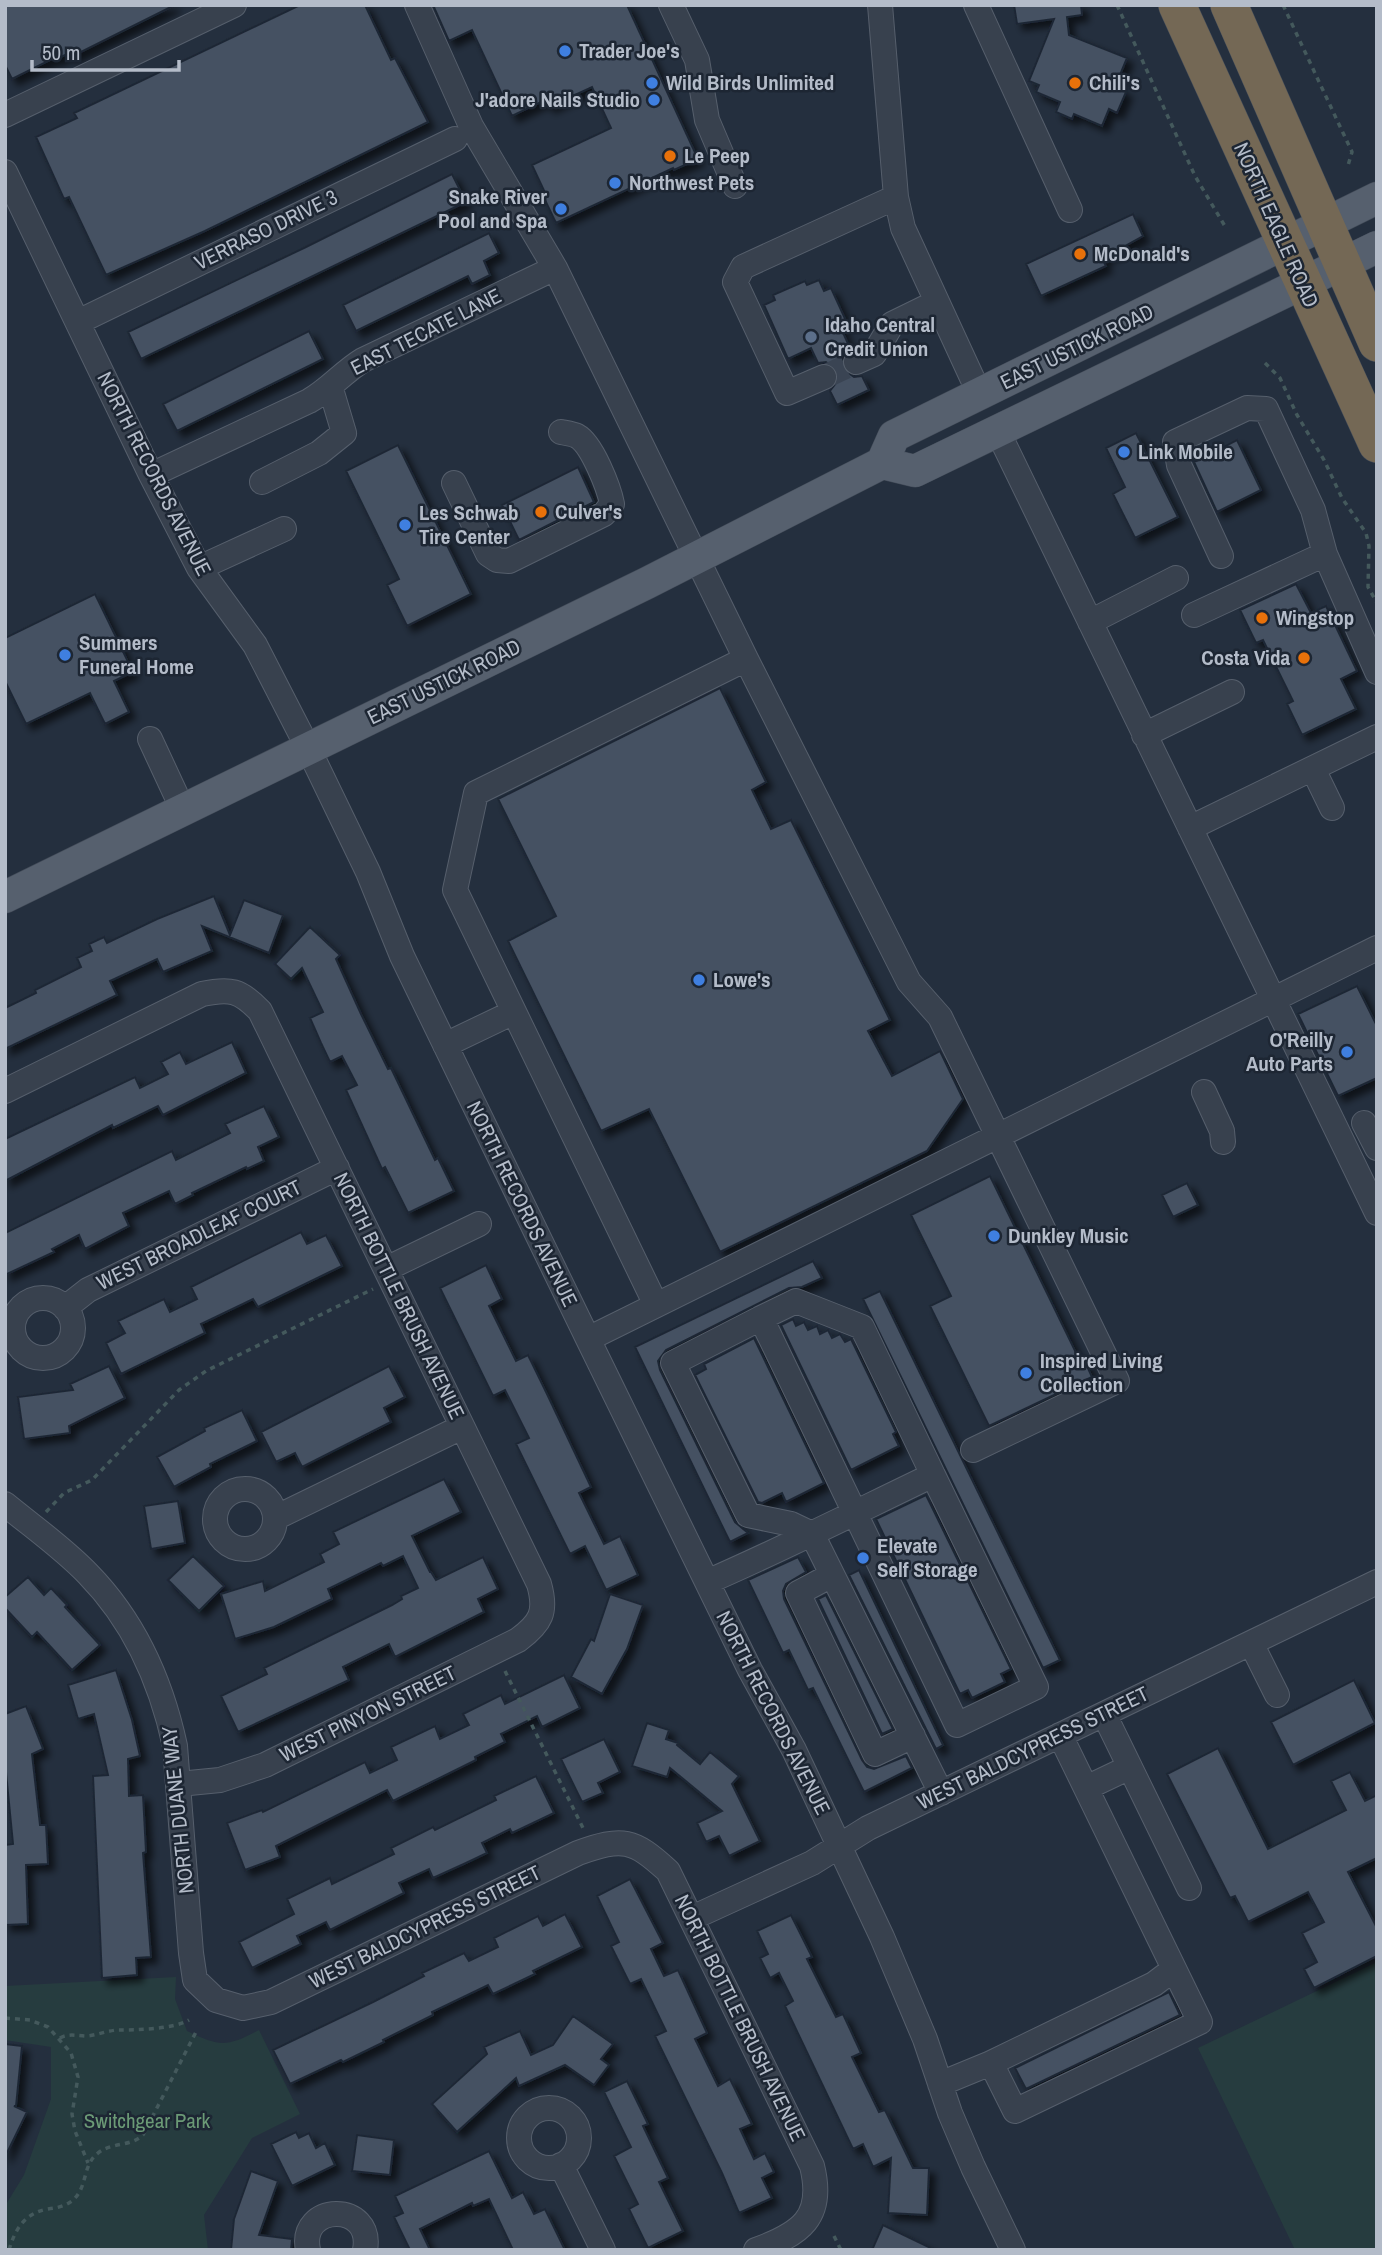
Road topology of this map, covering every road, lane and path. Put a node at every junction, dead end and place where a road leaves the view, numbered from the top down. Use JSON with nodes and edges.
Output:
{"nodes":[{"id":1,"x":234,"y":5,"type":"edge"},
{"id":2,"x":417,"y":5,"type":"edge"},
{"id":3,"x":671,"y":5,"type":"edge"},
{"id":4,"x":880,"y":5,"type":"edge"},
{"id":5,"x":976,"y":5,"type":"edge"},
{"id":6,"x":1117,"y":5,"type":"edge"},
{"id":7,"x":1178,"y":5,"type":"edge"},
{"id":8,"x":1229,"y":5,"type":"edge"},
{"id":9,"x":1283,"y":5,"type":"edge"},
{"id":10,"x":5,"y":115,"type":"edge"},
{"id":11,"x":455,"y":139,"type":"dead end"},
{"id":12,"x":1347,"y":169,"type":"dead end"},
{"id":13,"x":5,"y":172,"type":"edge"},
{"id":14,"x":735,"y":186,"type":"dead end"},
{"id":15,"x":896,"y":197,"type":"junction"},
{"id":16,"x":1377,"y":198,"type":"edge"},
{"id":17,"x":1070,"y":210,"type":"dead end"},
{"id":18,"x":1325,"y":223,"type":"junction"},
{"id":19,"x":1226,"y":228,"type":"dead end"},
{"id":20,"x":1285,"y":244,"type":"junction"},
{"id":21,"x":1377,"y":247,"type":"edge"},
{"id":22,"x":1343,"y":264,"type":"junction"},
{"id":23,"x":555,"y":268,"type":"junction"},
{"id":24,"x":1302,"y":283,"type":"junction"},
{"id":25,"x":937,"y":302,"type":"junction"},
{"id":26,"x":78,"y":322,"type":"junction"},
{"id":27,"x":1377,"y":343,"type":"edge"},
{"id":28,"x":856,"y":362,"type":"tunnel mouth"},
{"id":29,"x":1265,"y":363,"type":"dead end"},
{"id":30,"x":824,"y":377,"type":"tunnel mouth"},
{"id":31,"x":330,"y":386,"type":"junction"},
{"id":32,"x":980,"y":395,"type":"junction"},
{"id":33,"x":561,"y":432,"type":"dead end"},
{"id":34,"x":998,"y":432,"type":"junction"},
{"id":35,"x":1377,"y":444,"type":"edge"},
{"id":36,"x":882,"y":463,"type":"junction"},
{"id":37,"x":151,"y":475,"type":"junction"},
{"id":38,"x":262,"y":482,"type":"dead end"},
{"id":39,"x":454,"y":483,"type":"dead end"},
{"id":40,"x":284,"y":529,"type":"dead end"},
{"id":41,"x":1325,"y":554,"type":"junction"},
{"id":42,"x":1221,"y":556,"type":"dead end"},
{"id":43,"x":697,"y":557,"type":"junction"},
{"id":44,"x":199,"y":568,"type":"junction"},
{"id":45,"x":1176,"y":578,"type":"dead end"},
{"id":46,"x":1377,"y":603,"type":"edge"},
{"id":47,"x":1194,"y":615,"type":"dead end"},
{"id":48,"x":1090,"y":622,"type":"junction"},
{"id":49,"x":746,"y":659,"type":"junction"},
{"id":50,"x":1377,"y":672,"type":"edge"},
{"id":51,"x":1232,"y":692,"type":"dead end"},
{"id":52,"x":1144,"y":734,"type":"junction"},
{"id":53,"x":1377,"y":737,"type":"edge"},
{"id":54,"x":150,"y":739,"type":"dead end"},
{"id":55,"x":309,"y":750,"type":"junction"},
{"id":56,"x":1313,"y":769,"type":"junction"},
{"id":57,"x":1332,"y":808,"type":"dead end"},
{"id":58,"x":183,"y":810,"type":"junction"},
{"id":59,"x":1190,"y":828,"type":"junction"},
{"id":60,"x":5,"y":897,"type":"edge"},
{"id":61,"x":1377,"y":948,"type":"edge"},
{"id":62,"x":1273,"y":999,"type":"junction"},
{"id":63,"x":514,"y":1012,"type":"junction"},
{"id":64,"x":445,"y":1045,"type":"junction"},
{"id":65,"x":5,"y":1091,"type":"edge"},
{"id":66,"x":1203,"y":1092,"type":"dead end"},
{"id":67,"x":1364,"y":1123,"type":"dead end"},
{"id":68,"x":998,"y":1136,"type":"junction"},
{"id":69,"x":1223,"y":1142,"type":"dead end"},
{"id":70,"x":1377,"y":1148,"type":"edge"},
{"id":71,"x":337,"y":1168,"type":"junction"},
{"id":72,"x":1377,"y":1213,"type":"edge"},
{"id":73,"x":479,"y":1224,"type":"dead end"},
{"id":74,"x":388,"y":1274,"type":"junction"},
{"id":75,"x":656,"y":1305,"type":"junction"},
{"id":76,"x":65,"y":1308,"type":"dead end"},
{"id":77,"x":761,"y":1318,"type":"junction"},
{"id":78,"x":587,"y":1339,"type":"junction"},
{"id":79,"x":462,"y":1427,"type":"junction"},
{"id":80,"x":973,"y":1450,"type":"dead end"},
{"id":81,"x":933,"y":1475,"type":"junction"},
{"id":82,"x":5,"y":1504,"type":"edge"},
{"id":83,"x":856,"y":1512,"type":"junction"},
{"id":84,"x":275,"y":1518,"type":"dead end"},
{"id":85,"x":33,"y":1527,"type":"junction"},
{"id":86,"x":812,"y":1534,"type":"junction"},
{"id":87,"x":832,"y":1575,"type":"junction"},
{"id":88,"x":1377,"y":1581,"type":"edge"},
{"id":89,"x":706,"y":1582,"type":"junction"},
{"id":90,"x":542,"y":1615,"type":"joint"},
{"id":91,"x":1251,"y":1643,"type":"junction"},
{"id":92,"x":495,"y":1651,"type":"junction"},
{"id":93,"x":1277,"y":1695,"type":"dead end"},
{"id":94,"x":1104,"y":1714,"type":"junction"},
{"id":95,"x":1060,"y":1735,"type":"junction"},
{"id":96,"x":913,"y":1736,"type":"junction"},
{"id":97,"x":1130,"y":1767,"type":"junction"},
{"id":98,"x":179,"y":1784,"type":"junction"},
{"id":99,"x":1086,"y":1788,"type":"junction"},
{"id":100,"x":941,"y":1793,"type":"junction"},
{"id":101,"x":635,"y":1844,"type":"joint"},
{"id":102,"x":840,"y":1846,"type":"junction"},
{"id":103,"x":593,"y":1848,"type":"junction"},
{"id":104,"x":1189,"y":1888,"type":"dead end"},
{"id":105,"x":692,"y":1918,"type":"junction"},
{"id":106,"x":1174,"y":1969,"type":"junction"},
{"id":107,"x":216,"y":2000,"type":"joint"},
{"id":108,"x":5,"y":2018,"type":"edge"},
{"id":109,"x":189,"y":2020,"type":"dead end"},
{"id":110,"x":197,"y":2030,"type":"dead end"},
{"id":111,"x":60,"y":2038,"type":"junction"},
{"id":112,"x":991,"y":2063,"type":"junction"},
{"id":113,"x":940,"y":2084,"type":"junction"},
{"id":114,"x":88,"y":2163,"type":"junction"},
{"id":115,"x":561,"y":2165,"type":"dead end"},
{"id":116,"x":834,"y":2236,"type":"dead end"},
{"id":117,"x":9,"y":2250,"type":"edge"},
{"id":118,"x":308,"y":2250,"type":"edge"},
{"id":119,"x":365,"y":2250,"type":"edge"},
{"id":120,"x":603,"y":2250,"type":"edge"},
{"id":121,"x":756,"y":2250,"type":"edge"},
{"id":122,"x":841,"y":2250,"type":"edge"},
{"id":123,"x":1013,"y":2250,"type":"edge"}],
"edges":[{"from":1,"to":10,"type":"street"},
{"from":2,"to":23,"type":"street"},
{"from":3,"to":14,"type":"street"},
{"from":4,"to":15,"type":"street"},
{"from":5,"to":17,"type":"street"},
{"from":6,"to":19,"type":"path"},
{"from":7,"to":20,"type":"highway","name":"NORTH EAGLE ROAD"},
{"from":8,"to":18,"type":"highway"},
{"from":9,"to":12,"type":"path"},
{"from":11,"to":26,"type":"street","name":"VERRASO DRIVE 3"},
{"from":13,"to":26,"type":"street","name":"NORTH RECORDS AVENUE"},
{"from":15,"to":25,"type":"street"},
{"from":15,"to":30,"type":"street"},
{"from":16,"to":18,"type":"main road"},
{"from":18,"to":20,"type":"main road","name":"EAST USTICK ROAD"},
{"from":18,"to":22,"type":"highway"},
{"from":20,"to":24,"type":"highway","name":"NORTH EAGLE ROAD"},
{"from":20,"to":32,"type":"main road","name":"EAST USTICK ROAD"},
{"from":21,"to":22,"type":"main road"},
{"from":22,"to":24,"type":"main road","name":"EAST USTICK ROAD"},
{"from":22,"to":27,"type":"highway"},
{"from":23,"to":31,"type":"street","name":"EAST TECATE LANE"},
{"from":23,"to":43,"type":"street"},
{"from":24,"to":34,"type":"main road","name":"EAST USTICK ROAD"},
{"from":24,"to":35,"type":"highway","name":"NORTH EAGLE ROAD"},
{"from":25,"to":28,"type":"street"},
{"from":25,"to":32,"type":"street"},
{"from":26,"to":37,"type":"street","name":"NORTH RECORDS AVENUE"},
{"from":29,"to":46,"type":"path"},
{"from":31,"to":37,"type":"street","name":"EAST TECATE LANE"},
{"from":31,"to":38,"type":"street"},
{"from":32,"to":36,"type":"main road","name":"EAST USTICK ROAD"},
{"from":33,"to":39,"type":"street"},
{"from":34,"to":36,"type":"main road","name":"EAST USTICK ROAD"},
{"from":34,"to":48,"type":"street"},
{"from":36,"to":43,"type":"main road","name":"EAST USTICK ROAD"},
{"from":37,"to":44,"type":"street","name":"NORTH RECORDS AVENUE"},
{"from":40,"to":44,"type":"street"},
{"from":41,"to":42,"type":"street"},
{"from":41,"to":47,"type":"street"},
{"from":41,"to":50,"type":"street"},
{"from":43,"to":49,"type":"street"},
{"from":43,"to":55,"type":"main road","name":"EAST USTICK ROAD"},
{"from":44,"to":55,"type":"street","name":"NORTH RECORDS AVENUE"},
{"from":45,"to":48,"type":"street"},
{"from":48,"to":52,"type":"street"},
{"from":49,"to":63,"type":"street"},
{"from":49,"to":68,"type":"street"},
{"from":51,"to":52,"type":"street"},
{"from":52,"to":59,"type":"street"},
{"from":53,"to":56,"type":"street"},
{"from":54,"to":58,"type":"street"},
{"from":55,"to":58,"type":"main road","name":"EAST USTICK ROAD"},
{"from":55,"to":64,"type":"street","name":"NORTH RECORDS AVENUE"},
{"from":56,"to":57,"type":"street"},
{"from":56,"to":59,"type":"street"},
{"from":58,"to":60,"type":"main road","name":"EAST USTICK ROAD"},
{"from":59,"to":62,"type":"street"},
{"from":61,"to":62,"type":"street"},
{"from":62,"to":68,"type":"street"},
{"from":62,"to":72,"type":"street"},
{"from":63,"to":64,"type":"street"},
{"from":63,"to":75,"type":"street"},
{"from":64,"to":78,"type":"street","name":"NORTH RECORDS AVENUE"},
{"from":65,"to":71,"type":"street","name":"NORTH BOTTLE BRUSH AVENUE"},
{"from":66,"to":69,"type":"street"},
{"from":67,"to":70,"type":"street"},
{"from":68,"to":75,"type":"street"},
{"from":68,"to":80,"type":"street"},
{"from":71,"to":74,"type":"street","name":"NORTH BOTTLE BRUSH AVENUE"},
{"from":71,"to":76,"type":"street","name":"WEST BROADLEAF COURT"},
{"from":73,"to":74,"type":"street"},
{"from":74,"to":79,"type":"street","name":"NORTH BOTTLE BRUSH AVENUE"},
{"from":74,"to":85,"type":"path"},
{"from":75,"to":78,"type":"street"},
{"from":77,"to":81,"type":"street"},
{"from":77,"to":83,"type":"street"},
{"from":77,"to":86,"type":"street"},
{"from":78,"to":89,"type":"street","name":"NORTH RECORDS AVENUE"},
{"from":79,"to":84,"type":"street"},
{"from":79,"to":90,"type":"street","name":"NORTH BOTTLE BRUSH AVENUE"},
{"from":81,"to":83,"type":"street"},
{"from":81,"to":83,"type":"street"},
{"from":82,"to":85,"type":"street","name":"NORTH DUANE WAY"},
{"from":83,"to":86,"type":"street"},
{"from":85,"to":98,"type":"street","name":"NORTH DUANE WAY"},
{"from":86,"to":87,"type":"street"},
{"from":86,"to":89,"type":"street"},
{"from":87,"to":96,"type":"street"},
{"from":87,"to":96,"type":"street"},
{"from":88,"to":91,"type":"street","name":"WEST BALDCYPRESS STREET"},
{"from":89,"to":102,"type":"street","name":"NORTH RECORDS AVENUE"},
{"from":90,"to":92,"type":"street","name":"WEST PINYON STREET"},
{"from":91,"to":93,"type":"street"},
{"from":91,"to":94,"type":"street","name":"WEST BALDCYPRESS STREET"},
{"from":92,"to":98,"type":"street","name":"WEST PINYON STREET"},
{"from":92,"to":103,"type":"path"},
{"from":94,"to":95,"type":"street","name":"WEST BALDCYPRESS STREET"},
{"from":94,"to":97,"type":"street"},
{"from":95,"to":99,"type":"street"},
{"from":95,"to":100,"type":"street","name":"WEST BALDCYPRESS STREET"},
{"from":96,"to":100,"type":"street"},
{"from":97,"to":99,"type":"street"},
{"from":97,"to":104,"type":"street"},
{"from":98,"to":107,"type":"street","name":"NORTH DUANE WAY"},
{"from":99,"to":106,"type":"street"},
{"from":100,"to":102,"type":"street","name":"WEST BALDCYPRESS STREET"},
{"from":101,"to":103,"type":"street","name":"WEST BALDCYPRESS STREET"},
{"from":101,"to":105,"type":"street","name":"NORTH BOTTLE BRUSH AVENUE"},
{"from":102,"to":105,"type":"street","name":"WEST BALDCYPRESS STREET"},
{"from":102,"to":113,"type":"street","name":"NORTH RECORDS AVENUE"},
{"from":103,"to":107,"type":"street","name":"WEST BALDCYPRESS STREET"},
{"from":105,"to":121,"type":"street","name":"NORTH BOTTLE BRUSH AVENUE"},
{"from":106,"to":112,"type":"street"},
{"from":106,"to":112,"type":"street"},
{"from":108,"to":111,"type":"path"},
{"from":109,"to":111,"type":"path"},
{"from":110,"to":114,"type":"path"},
{"from":111,"to":114,"type":"path"},
{"from":112,"to":113,"type":"street"},
{"from":113,"to":123,"type":"street","name":"NORTH RECORDS AVENUE"},
{"from":114,"to":117,"type":"path"},
{"from":115,"to":120,"type":"street"},
{"from":116,"to":122,"type":"path"},
{"from":118,"to":119,"type":"street"}]}
